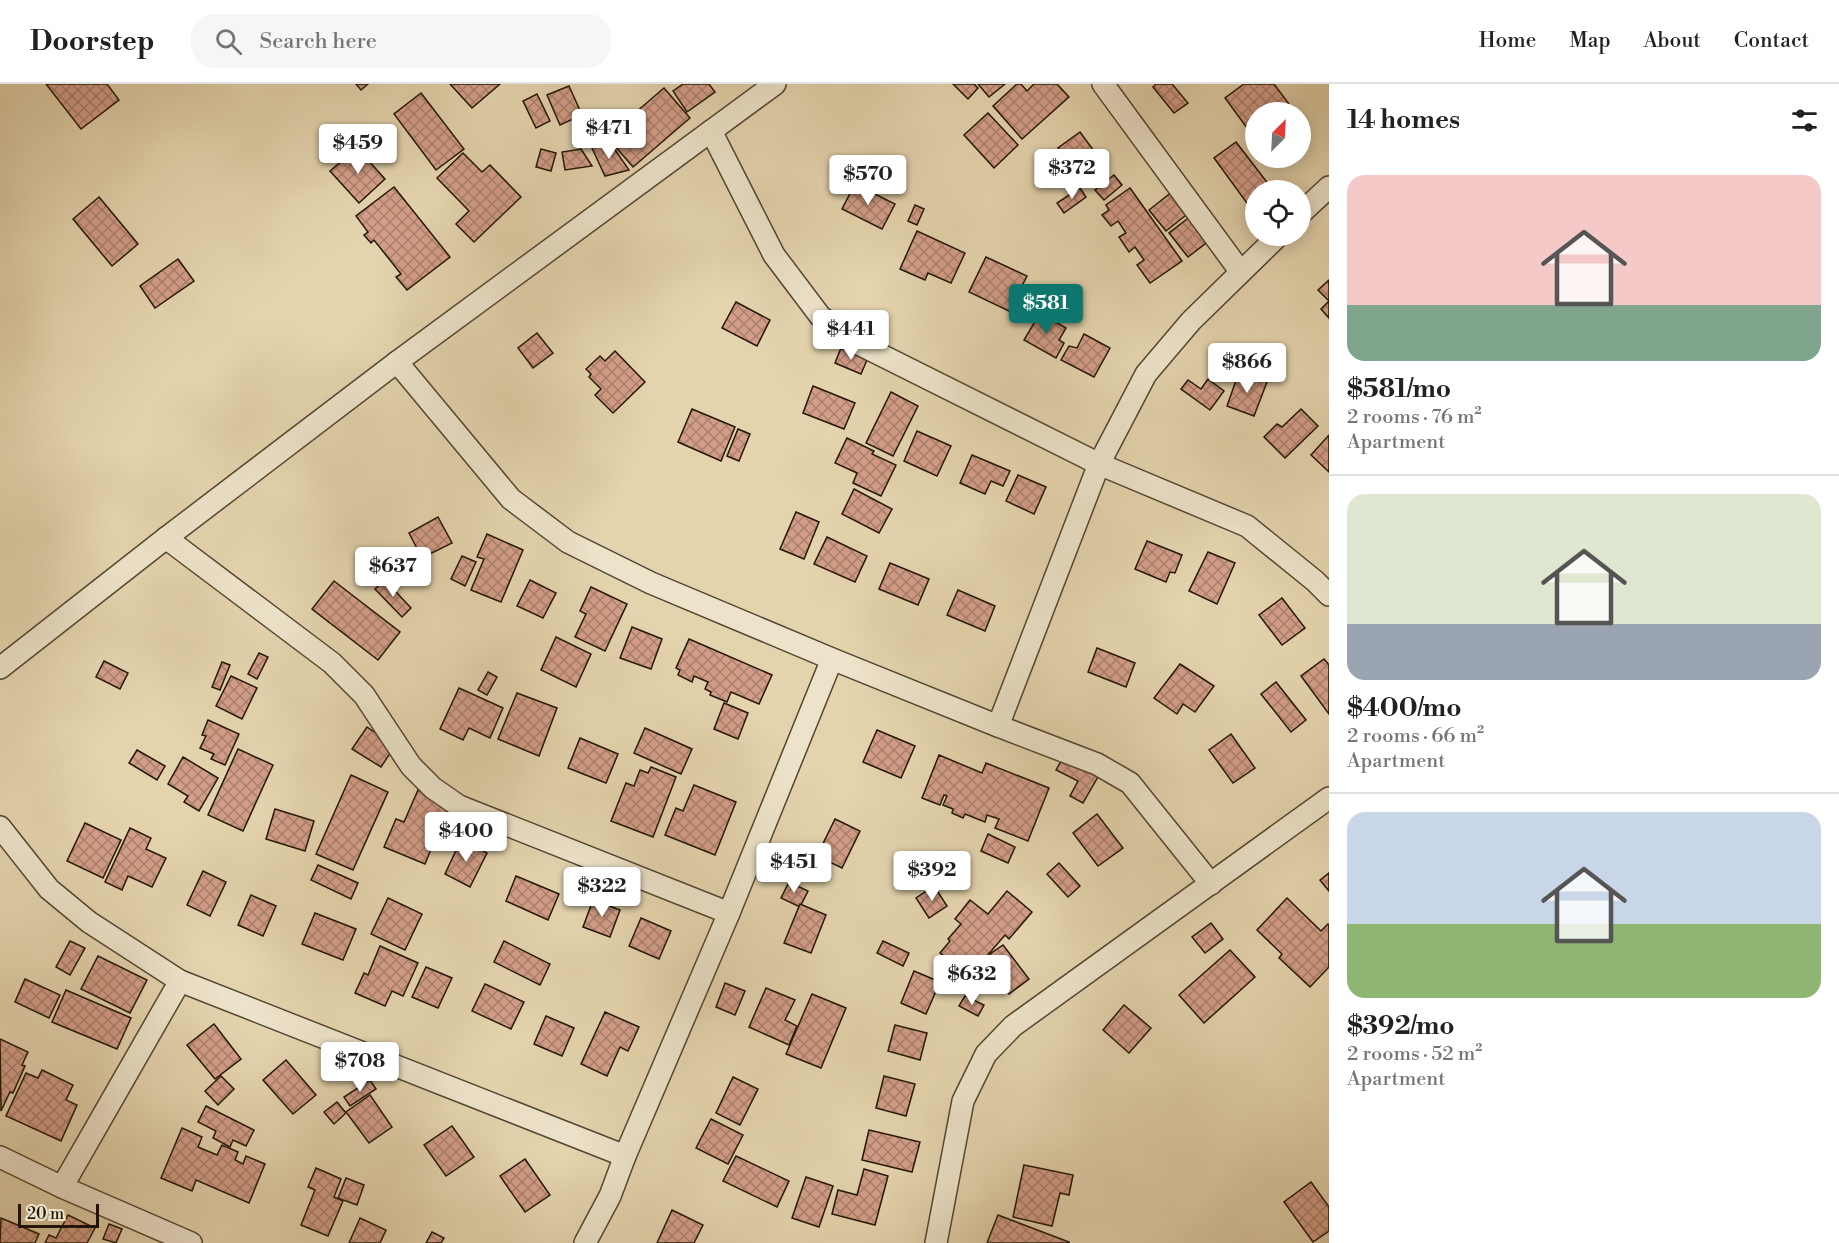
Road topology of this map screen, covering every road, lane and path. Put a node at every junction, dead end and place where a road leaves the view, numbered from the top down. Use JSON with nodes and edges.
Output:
{"nodes":[{"id":1,"x":775,"y":84,"type":"edge"},
{"id":2,"x":1103,"y":84,"type":"edge"},
{"id":3,"x":711,"y":131,"type":"junction"},
{"id":4,"x":1329,"y":187,"type":"edge"},
{"id":5,"x":1311,"y":204,"type":"edge"},
{"id":6,"x":1267,"y":246,"type":"edge"},
{"id":7,"x":1240,"y":271,"type":"junction"},
{"id":8,"x":397,"y":362,"type":"junction"},
{"id":9,"x":1099,"y":464,"type":"junction"},
{"id":10,"x":166,"y":538,"type":"junction"},
{"id":11,"x":1329,"y":595,"type":"edge"},
{"id":12,"x":832,"y":659,"type":"junction"},
{"id":13,"x":0,"y":668,"type":"edge"},
{"id":14,"x":998,"y":726,"type":"junction"},
{"id":15,"x":1329,"y":798,"type":"edge"},
{"id":16,"x":0,"y":828,"type":"edge"},
{"id":17,"x":1211,"y":884,"type":"junction"},
{"id":18,"x":729,"y":913,"type":"junction"},
{"id":19,"x":180,"y":981,"type":"junction"},
{"id":20,"x":625,"y":1156,"type":"junction"},
{"id":21,"x":0,"y":1157,"type":"edge"},
{"id":22,"x":62,"y":1187,"type":"junction"},
{"id":23,"x":191,"y":1243,"type":"edge"},
{"id":24,"x":585,"y":1243,"type":"edge"},
{"id":25,"x":936,"y":1243,"type":"edge"}],
"edges":[{"from":1,"to":3,"type":"street"},
{"from":2,"to":7,"type":"street"},
{"from":3,"to":8,"type":"street"},
{"from":3,"to":9,"type":"street"},
{"from":4,"to":5,"type":"street"},
{"from":6,"to":7,"type":"street"},
{"from":7,"to":9,"type":"street"},
{"from":8,"to":10,"type":"street"},
{"from":8,"to":12,"type":"street"},
{"from":9,"to":11,"type":"street"},
{"from":9,"to":14,"type":"street"},
{"from":10,"to":13,"type":"street"},
{"from":10,"to":18,"type":"street"},
{"from":12,"to":14,"type":"street"},
{"from":12,"to":18,"type":"street"},
{"from":14,"to":17,"type":"street"},
{"from":15,"to":17,"type":"street"},
{"from":16,"to":19,"type":"street"},
{"from":17,"to":25,"type":"street"},
{"from":18,"to":20,"type":"street"},
{"from":19,"to":20,"type":"street"},
{"from":19,"to":22,"type":"street"},
{"from":20,"to":24,"type":"street"},
{"from":21,"to":22,"type":"street"},
{"from":22,"to":23,"type":"street"}]}
